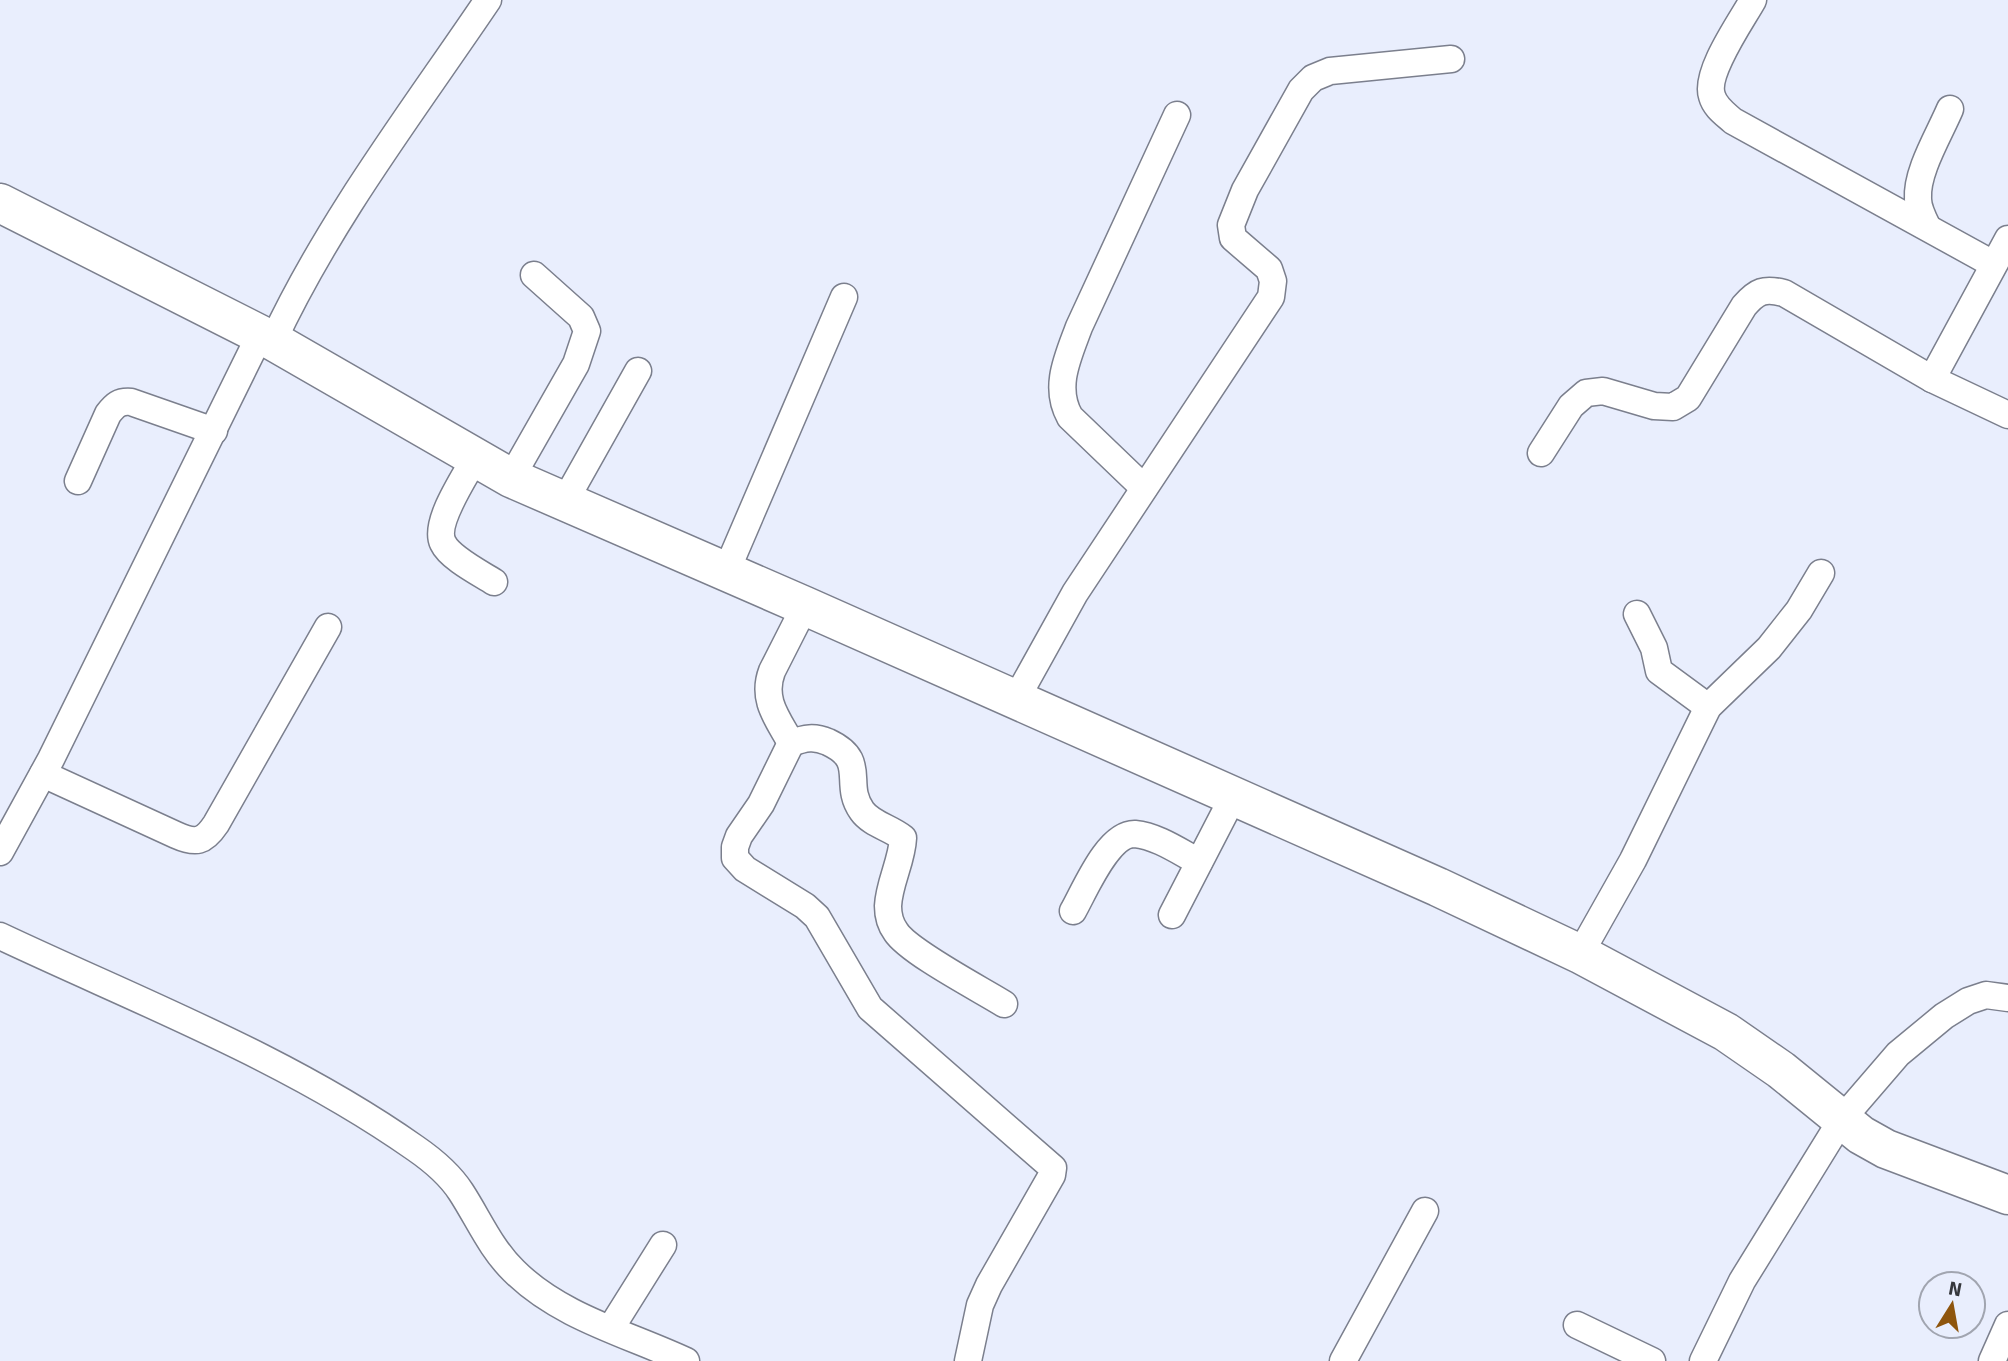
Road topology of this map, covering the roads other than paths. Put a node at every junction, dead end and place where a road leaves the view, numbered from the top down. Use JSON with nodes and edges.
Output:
{"nodes":[{"id":1,"x":488,"y":0,"type":"edge"},
{"id":2,"x":1754,"y":0,"type":"edge"},
{"id":3,"x":1451,"y":59,"type":"dead end"},
{"id":4,"x":1950,"y":109,"type":"dead end"},
{"id":5,"x":1177,"y":115,"type":"dead end"},
{"id":6,"x":0,"y":203,"type":"edge"},
{"id":7,"x":1927,"y":226,"type":"junction"},
{"id":8,"x":2008,"y":239,"type":"edge"},
{"id":9,"x":1993,"y":264,"type":"junction"},
{"id":10,"x":534,"y":275,"type":"dead end"},
{"id":11,"x":845,"y":297,"type":"dead end"},
{"id":12,"x":266,"y":338,"type":"junction"},
{"id":13,"x":638,"y":371,"type":"dead end"},
{"id":14,"x":1932,"y":379,"type":"junction"},
{"id":15,"x":2008,"y":415,"type":"edge"},
{"id":16,"x":214,"y":431,"type":"junction"},
{"id":17,"x":1541,"y":453,"type":"dead end"},
{"id":18,"x":475,"y":458,"type":"junction"},
{"id":19,"x":511,"y":478,"type":"junction"},
{"id":20,"x":78,"y":481,"type":"dead end"},
{"id":21,"x":1144,"y":488,"type":"junction"},
{"id":22,"x":565,"y":501,"type":"junction"},
{"id":23,"x":726,"y":572,"type":"junction"},
{"id":24,"x":1821,"y":573,"type":"dead end"},
{"id":25,"x":494,"y":582,"type":"dead end"},
{"id":26,"x":805,"y":606,"type":"junction"},
{"id":27,"x":1637,"y":614,"type":"dead end"},
{"id":28,"x":328,"y":627,"type":"dead end"},
{"id":29,"x":1015,"y":701,"type":"junction"},
{"id":30,"x":1708,"y":708,"type":"junction"},
{"id":31,"x":791,"y":743,"type":"junction"},
{"id":32,"x":43,"y":774,"type":"junction"},
{"id":33,"x":1233,"y":797,"type":"junction"},
{"id":34,"x":10,"y":813,"type":"edge"},
{"id":35,"x":0,"y":852,"type":"edge"},
{"id":36,"x":1199,"y":862,"type":"junction"},
{"id":37,"x":1073,"y":911,"type":"dead end"},
{"id":38,"x":1172,"y":915,"type":"dead end"},
{"id":39,"x":0,"y":936,"type":"edge"},
{"id":40,"x":1580,"y":954,"type":"junction"},
{"id":41,"x":2008,"y":998,"type":"edge"},
{"id":42,"x":1004,"y":1004,"type":"dead end"},
{"id":43,"x":1842,"y":1119,"type":"junction"},
{"id":44,"x":2008,"y":1195,"type":"edge"},
{"id":45,"x":1425,"y":1212,"type":"dead end"},
{"id":46,"x":663,"y":1245,"type":"dead end"},
{"id":47,"x":1577,"y":1325,"type":"dead end"},
{"id":48,"x":2008,"y":1325,"type":"edge"},
{"id":49,"x":611,"y":1328,"type":"junction"},
{"id":50,"x":686,"y":1361,"type":"edge"},
{"id":51,"x":968,"y":1361,"type":"edge"},
{"id":52,"x":1343,"y":1361,"type":"edge"},
{"id":53,"x":1652,"y":1361,"type":"edge"},
{"id":54,"x":1703,"y":1361,"type":"edge"},
{"id":55,"x":1992,"y":1361,"type":"edge"}],
"edges":[{"from":1,"to":12,"type":"street"},
{"from":2,"to":7,"type":"street"},
{"from":3,"to":21,"type":"street"},
{"from":4,"to":7,"type":"street"},
{"from":5,"to":21,"type":"street"},
{"from":6,"to":12,"type":"highway"},
{"from":7,"to":9,"type":"street"},
{"from":8,"to":9,"type":"street"},
{"from":9,"to":14,"type":"street"},
{"from":10,"to":19,"type":"street"},
{"from":11,"to":23,"type":"street"},
{"from":12,"to":16,"type":"street"},
{"from":12,"to":18,"type":"highway"},
{"from":13,"to":22,"type":"street"},
{"from":14,"to":15,"type":"street"},
{"from":14,"to":17,"type":"street"},
{"from":16,"to":20,"type":"street"},
{"from":16,"to":32,"type":"street"},
{"from":18,"to":19,"type":"highway"},
{"from":18,"to":25,"type":"street"},
{"from":19,"to":22,"type":"highway"},
{"from":21,"to":29,"type":"street"},
{"from":22,"to":23,"type":"highway"},
{"from":23,"to":26,"type":"highway"},
{"from":24,"to":30,"type":"street"},
{"from":26,"to":29,"type":"highway"},
{"from":26,"to":31,"type":"street"},
{"from":27,"to":30,"type":"street"},
{"from":28,"to":32,"type":"street"},
{"from":29,"to":33,"type":"highway"},
{"from":30,"to":40,"type":"street"},
{"from":31,"to":42,"type":"street"},
{"from":31,"to":51,"type":"street"},
{"from":32,"to":34,"type":"street"},
{"from":33,"to":36,"type":"street"},
{"from":33,"to":40,"type":"highway"},
{"from":34,"to":35,"type":"street"},
{"from":36,"to":37,"type":"street"},
{"from":36,"to":38,"type":"street"},
{"from":39,"to":49,"type":"street"},
{"from":40,"to":43,"type":"highway"},
{"from":41,"to":43,"type":"street"},
{"from":43,"to":44,"type":"highway"},
{"from":43,"to":54,"type":"street"},
{"from":45,"to":52,"type":"street"},
{"from":46,"to":49,"type":"street"},
{"from":47,"to":53,"type":"street"},
{"from":48,"to":55,"type":"street"},
{"from":49,"to":50,"type":"street"}]}
